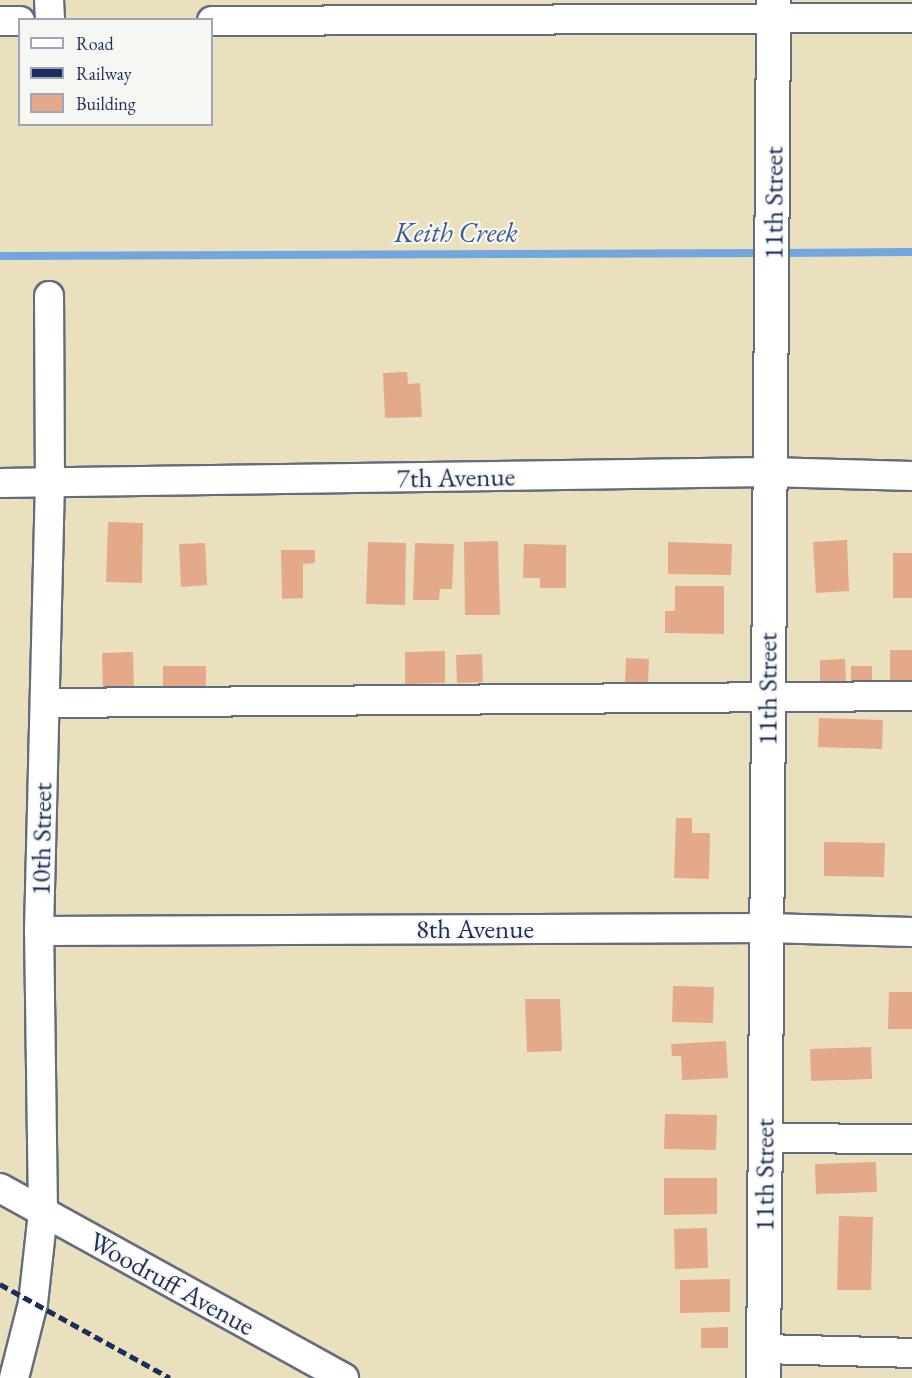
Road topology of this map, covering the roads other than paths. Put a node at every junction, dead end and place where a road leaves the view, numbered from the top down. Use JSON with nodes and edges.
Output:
{"nodes":[{"id":1,"x":49,"y":0,"type":"edge"},
{"id":2,"x":773,"y":10,"type":"edge"},
{"id":3,"x":50,"y":18,"type":"edge"},
{"id":4,"x":912,"y":18,"type":"edge"},
{"id":5,"x":0,"y":21,"type":"edge"},
{"id":6,"x":18,"y":21,"type":"edge"},
{"id":7,"x":213,"y":21,"type":"edge"},
{"id":8,"x":49,"y":296,"type":"dead end"},
{"id":9,"x":768,"y":472,"type":"junction"},
{"id":10,"x":912,"y":476,"type":"edge"},
{"id":11,"x":0,"y":483,"type":"edge"},
{"id":12,"x":50,"y":483,"type":"junction"},
{"id":13,"x":912,"y":696,"type":"edge"},
{"id":14,"x":767,"y":700,"type":"junction"},
{"id":15,"x":45,"y":703,"type":"junction"},
{"id":16,"x":765,"y":928,"type":"junction"},
{"id":17,"x":39,"y":931,"type":"junction"},
{"id":18,"x":912,"y":932,"type":"edge"},
{"id":19,"x":764,"y":1138,"type":"junction"},
{"id":20,"x":912,"y":1139,"type":"edge"},
{"id":21,"x":0,"y":1188,"type":"edge"},
{"id":22,"x":43,"y":1212,"type":"junction"},
{"id":23,"x":912,"y":1353,"type":"edge"},
{"id":24,"x":763,"y":1364,"type":"edge"},
{"id":25,"x":14,"y":1378,"type":"edge"},
{"id":26,"x":344,"y":1378,"type":"edge"}],
"edges":[{"from":1,"to":3,"type":"street"},
{"from":2,"to":4,"type":"street"},
{"from":2,"to":7,"type":"street"},
{"from":2,"to":9,"type":"main road","name":"11th Street"},
{"from":5,"to":6,"type":"street"},
{"from":8,"to":12,"type":"street","name":"10th Street"},
{"from":9,"to":10,"type":"street","name":"7th Avenue"},
{"from":9,"to":12,"type":"street","name":"7th Avenue"},
{"from":9,"to":14,"type":"main road","name":"11th Street"},
{"from":11,"to":12,"type":"street","name":"7th Avenue"},
{"from":12,"to":15,"type":"street","name":"10th Street"},
{"from":13,"to":14,"type":"street"},
{"from":14,"to":15,"type":"street"},
{"from":14,"to":16,"type":"main road","name":"11th Street"},
{"from":15,"to":17,"type":"street","name":"10th Street"},
{"from":16,"to":17,"type":"street","name":"8th Avenue"},
{"from":16,"to":18,"type":"street","name":"8th Avenue"},
{"from":16,"to":19,"type":"main road","name":"11th Street"},
{"from":17,"to":22,"type":"street","name":"10th Street"},
{"from":19,"to":20,"type":"street"},
{"from":19,"to":24,"type":"main road","name":"11th Street"},
{"from":21,"to":22,"type":"street","name":"Woodruff Avenue"},
{"from":22,"to":25,"type":"street","name":"10th Street"},
{"from":22,"to":26,"type":"street","name":"Woodruff Avenue"},
{"from":23,"to":24,"type":"street"}]}
